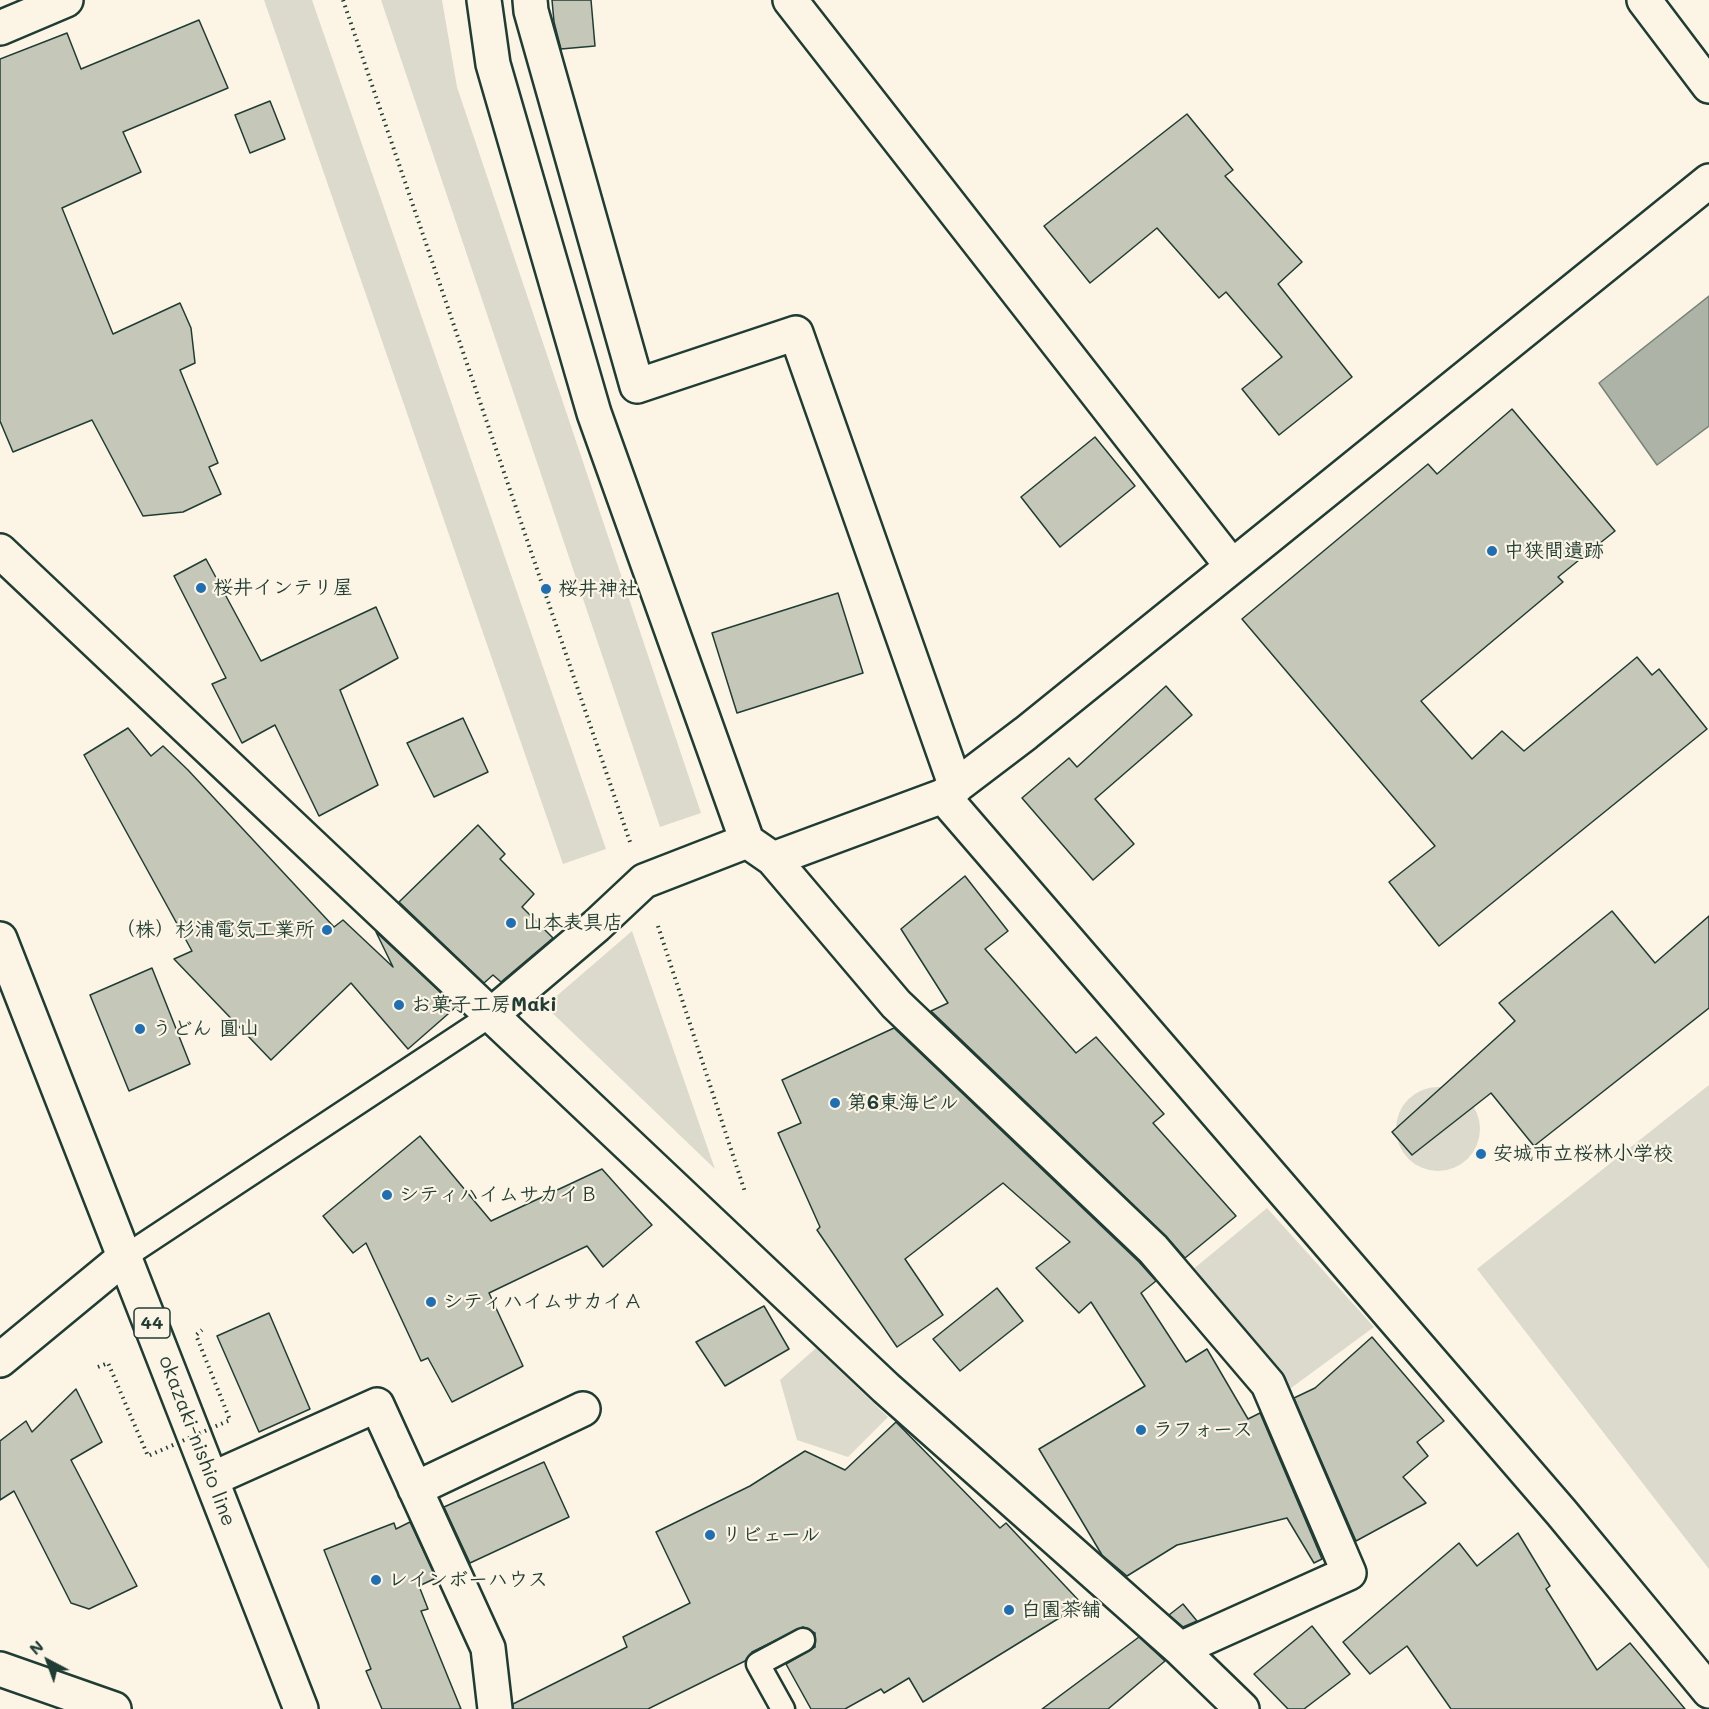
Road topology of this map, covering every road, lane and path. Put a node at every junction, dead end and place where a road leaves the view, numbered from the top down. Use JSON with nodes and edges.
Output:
{"nodes":[{"id":1,"x":66,"y":0,"type":"edge"},
{"id":2,"x":343,"y":0,"type":"edge"},
{"id":3,"x":484,"y":0,"type":"edge"},
{"id":4,"x":530,"y":0,"type":"edge"},
{"id":5,"x":790,"y":0,"type":"edge"},
{"id":6,"x":1644,"y":0,"type":"edge"},
{"id":7,"x":0,"y":28,"type":"edge"},
{"id":8,"x":1709,"y":86,"type":"edge"},
{"id":9,"x":1709,"y":181,"type":"edge"},
{"id":10,"x":0,"y":551,"type":"edge"},
{"id":11,"x":1231,"y":565,"type":"junction"},
{"id":12,"x":950,"y":792,"type":"junction"},
{"id":13,"x":760,"y":850,"type":"junction"},
{"id":14,"x":644,"y":881,"type":"junction"},
{"id":15,"x":0,"y":939,"type":"edge"},
{"id":16,"x":491,"y":1015,"type":"junction"},
{"id":17,"x":126,"y":1256,"type":"junction"},
{"id":18,"x":748,"y":1256,"type":"junction"},
{"id":19,"x":202,"y":1330,"type":"dead end"},
{"id":20,"x":0,"y":1360,"type":"edge"},
{"id":21,"x":98,"y":1367,"type":"dead end"},
{"id":22,"x":583,"y":1409,"type":"dead end"},
{"id":23,"x":212,"y":1479,"type":"junction"},
{"id":24,"x":416,"y":1489,"type":"junction"},
{"id":25,"x":803,"y":1640,"type":"dead end"},
{"id":26,"x":1180,"y":1649,"type":"junction"},
{"id":27,"x":0,"y":1670,"type":"edge"},
{"id":28,"x":1709,"y":1691,"type":"edge"},
{"id":29,"x":114,"y":1709,"type":"edge"},
{"id":30,"x":301,"y":1709,"type":"edge"},
{"id":31,"x":495,"y":1709,"type":"edge"},
{"id":32,"x":783,"y":1709,"type":"edge"},
{"id":33,"x":1242,"y":1709,"type":"edge"}],
"edges":[{"from":1,"to":7,"type":"street"},
{"from":2,"to":14,"type":"path"},
{"from":3,"to":13,"type":"street"},
{"from":4,"to":12,"type":"street"},
{"from":5,"to":11,"type":"street"},
{"from":6,"to":8,"type":"street"},
{"from":9,"to":11,"type":"street"},
{"from":10,"to":16,"type":"street"},
{"from":11,"to":12,"type":"street"},
{"from":12,"to":13,"type":"street"},
{"from":12,"to":28,"type":"street"},
{"from":13,"to":14,"type":"street"},
{"from":13,"to":26,"type":"street"},
{"from":14,"to":16,"type":"street"},
{"from":14,"to":18,"type":"path"},
{"from":15,"to":17,"type":"street","name":"okazaki-nishio line","number":"44"},
{"from":16,"to":17,"type":"lane"},
{"from":16,"to":18,"type":"street"},
{"from":17,"to":20,"type":"street"},
{"from":17,"to":23,"type":"street","name":"okazaki-nishio line","number":"44"},
{"from":18,"to":26,"type":"street"},
{"from":19,"to":21,"type":"path","bridge":true},
{"from":22,"to":24,"type":"street"},
{"from":23,"to":24,"type":"street"},
{"from":23,"to":30,"type":"street","name":"okazaki-nishio line","number":"44"},
{"from":24,"to":31,"type":"street"},
{"from":25,"to":32,"type":"lane"},
{"from":26,"to":33,"type":"street"},
{"from":27,"to":29,"type":"street"}]}
